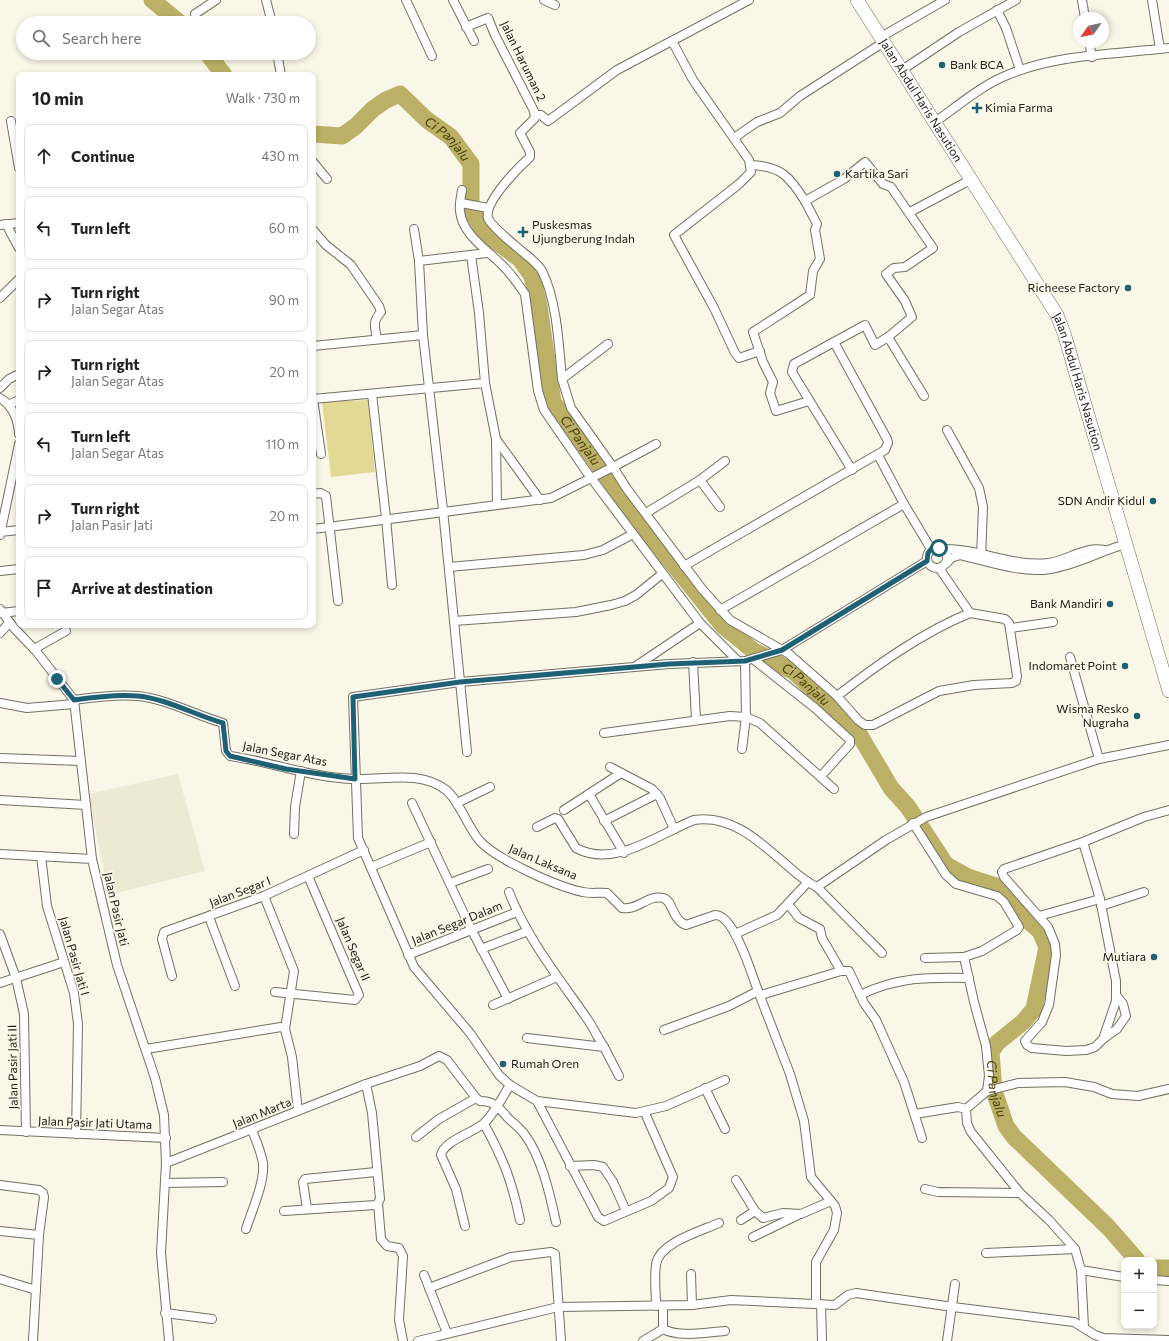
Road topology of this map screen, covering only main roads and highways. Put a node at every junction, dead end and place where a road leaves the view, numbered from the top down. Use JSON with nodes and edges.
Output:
{"nodes":[{"id":1,"x":857,"y":0,"type":"edge"},
{"id":2,"x":1169,"y":691,"type":"edge"}],
"edges":[{"from":1,"to":2,"type":"highway","name":"Jalan Abdul Haris Nasution"}]}
